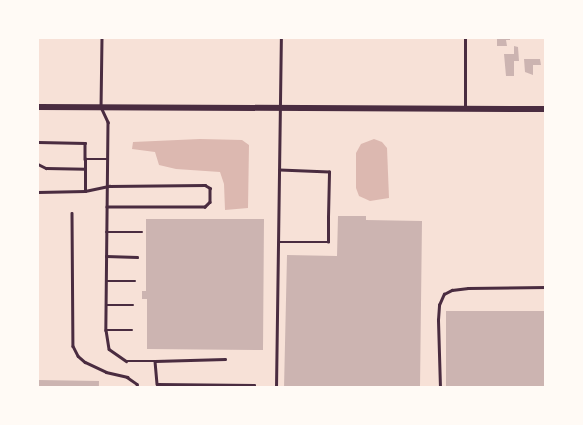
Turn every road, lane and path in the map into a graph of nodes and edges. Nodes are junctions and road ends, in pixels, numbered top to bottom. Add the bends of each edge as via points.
1 (102, 38) edge
2 (280, 38) edge
3 (465, 38) edge
4 (38, 107) edge
5 (101, 107) junction
6 (279, 108) junction
7 (465, 109) junction
8 (546, 109) edge
9 (38, 142) edge
10 (85, 159) junction
11 (108, 159) junction
12 (38, 164) edge
13 (85, 168) junction
14 (280, 170) junction
15 (109, 186) junction
16 (85, 191) junction
17 (38, 192) edge
18 (106, 207) junction
19 (72, 212) dead end
20 (106, 232) junction
21 (142, 232) dead end
22 (279, 242) junction
23 (106, 256) junction
24 (137, 257) dead end
25 (106, 281) junction
26 (135, 281) dead end
27 (546, 287) edge
28 (106, 305) junction
29 (132, 305) dead end
30 (106, 330) junction
31 (132, 330) dead end
32 (225, 359) dead end
33 (156, 361) junction
34 (138, 388) edge
35 (254, 388) edge
36 (276, 388) edge
37 (440, 388) edge

1 - 5 lane
2 - 6 lane
3 - 7 lane
4 - 5 street
5 - 6 street
5 - 11 lane via 108,122
6 - 7 street
6 - 14 lane
7 - 8 street
9 - 10 lane via 85,143
10 - 11 lane
10 - 13 lane
11 - 15 lane
12 - 13 lane via 46,168
13 - 16 lane
14 - 22 lane
14 - 22 lane via 328,172 328,242
15 - 16 lane
15 - 18 lane
15 - 18 lane via 205,185 210,188 210,202 206,207
16 - 17 lane
18 - 20 lane
19 - 34 lane via 73,346 86,362 127,378
20 - 21 lane
20 - 23 lane
22 - 36 lane
23 - 24 lane
23 - 25 lane
25 - 26 lane
25 - 28 lane
27 - 37 lane via 468,288 444,294 438,320
28 - 29 lane
28 - 30 lane
30 - 31 lane
30 - 33 lane via 109,349 116,356 126,361
32 - 33 lane
33 - 35 lane via 157,384 254,385

